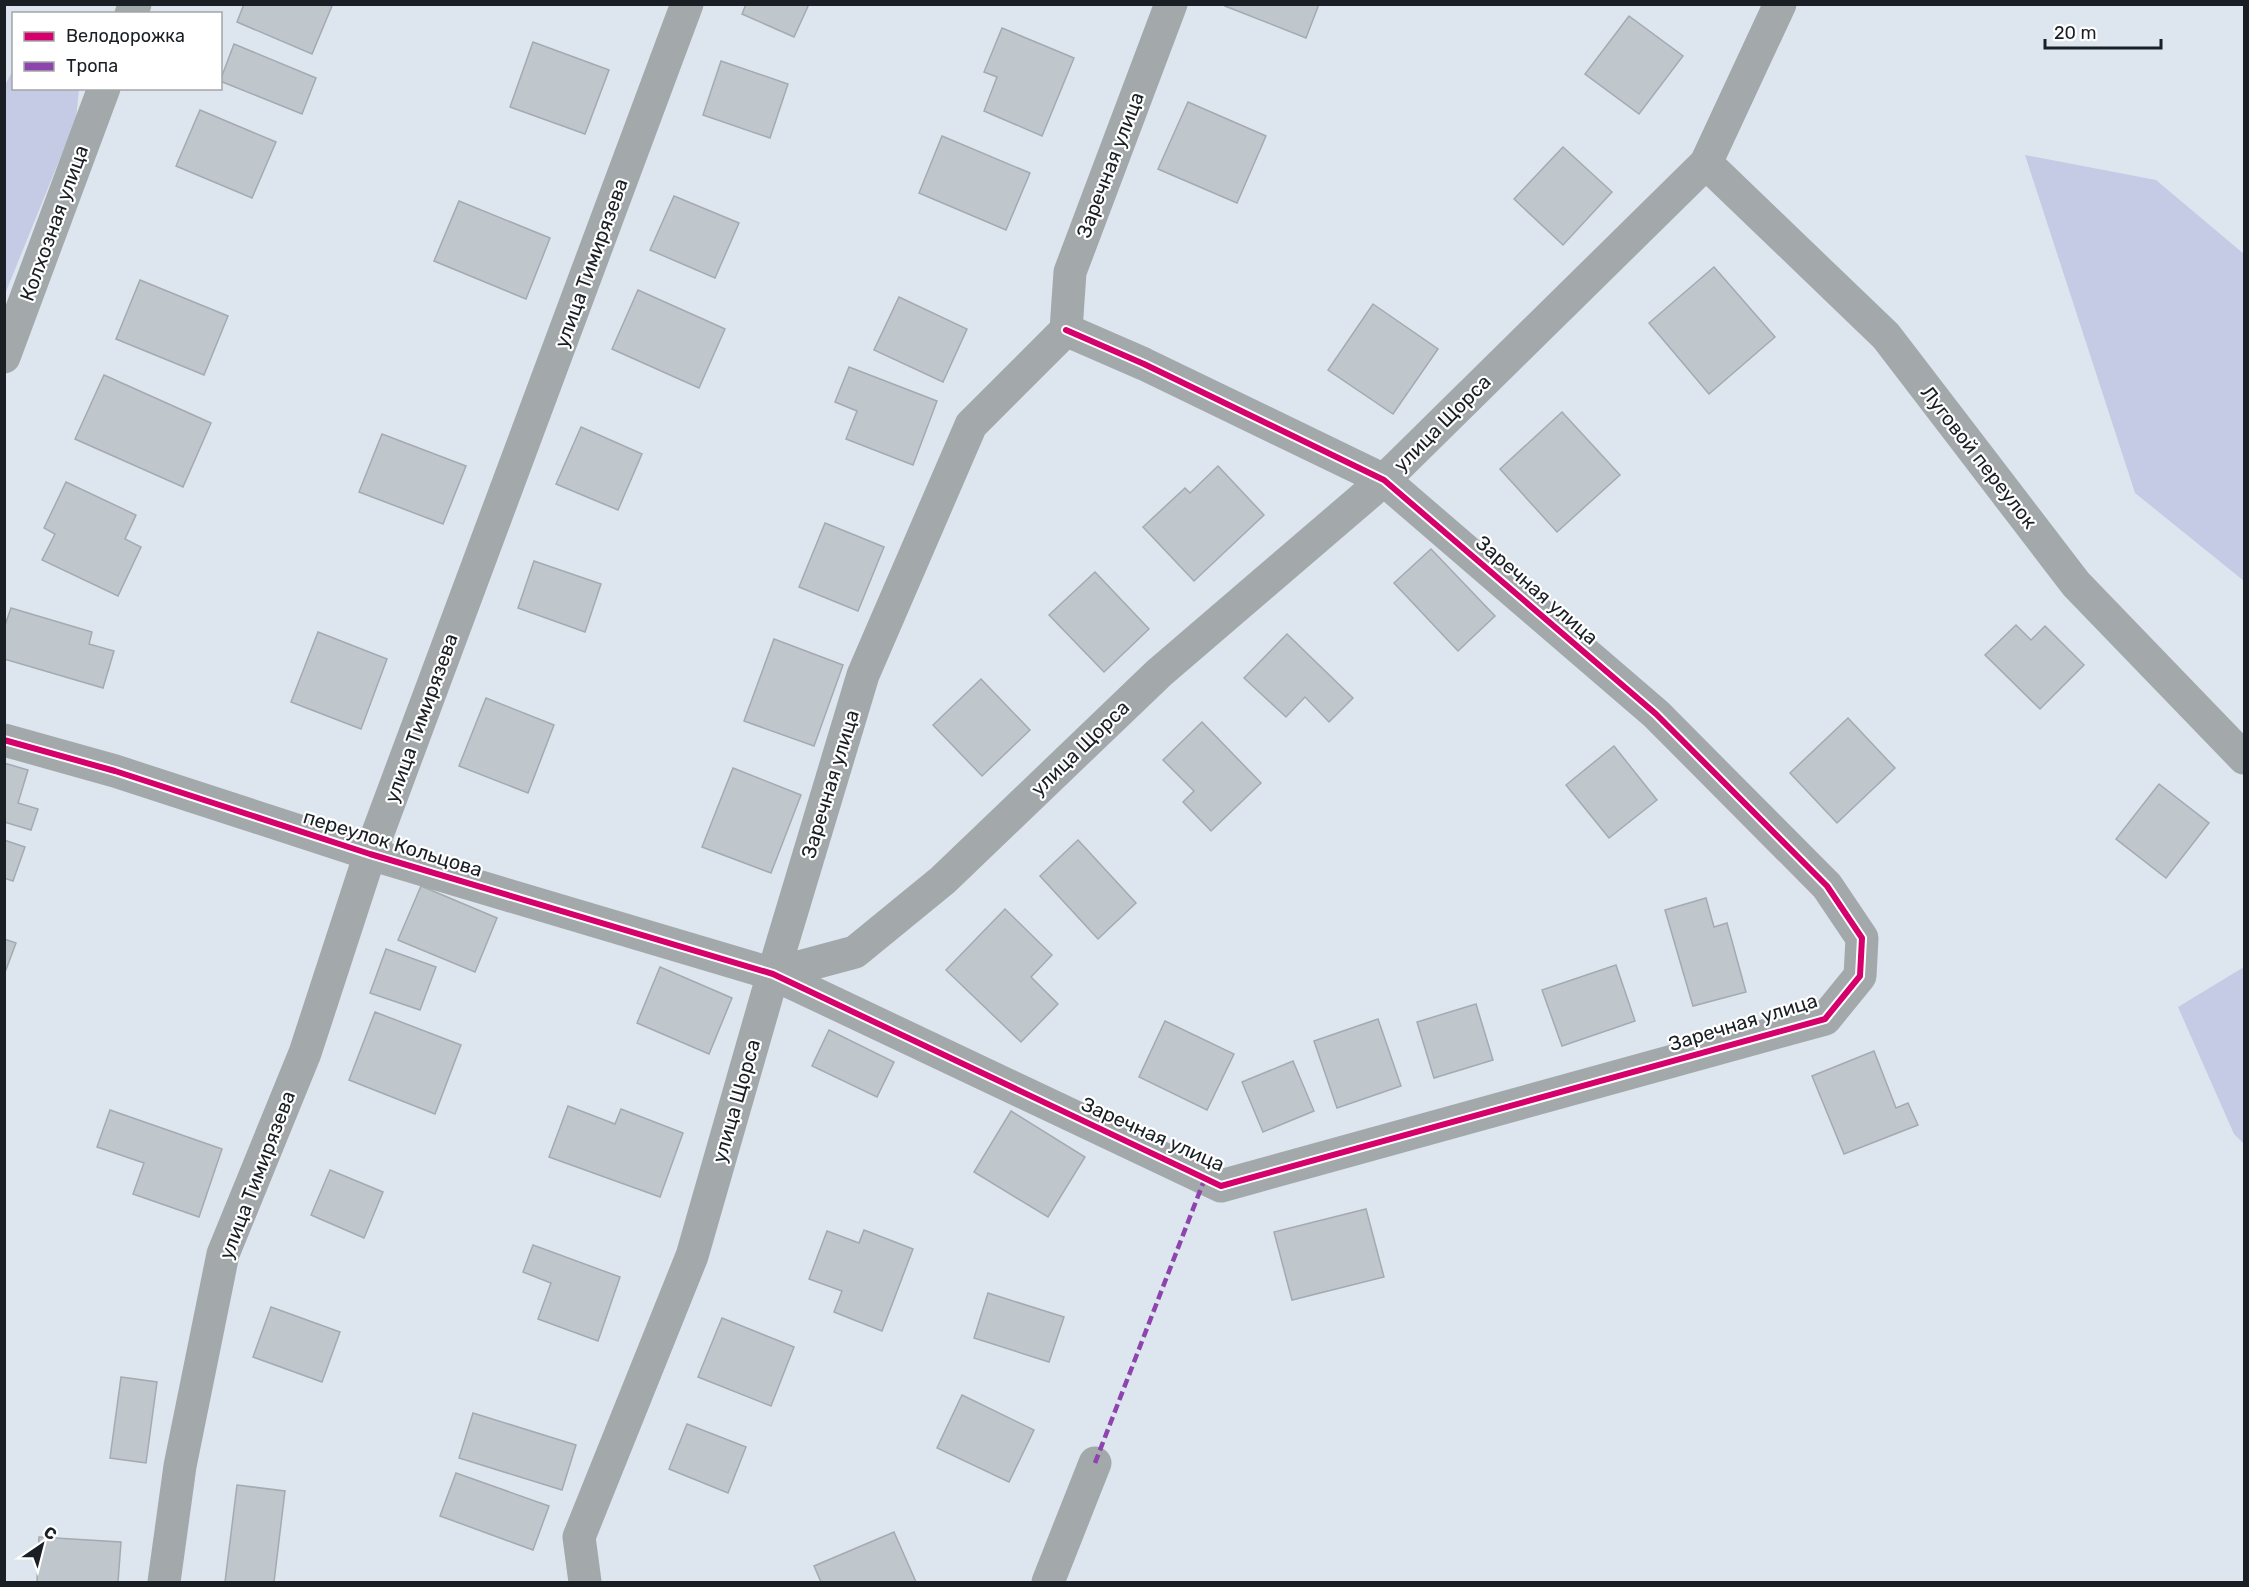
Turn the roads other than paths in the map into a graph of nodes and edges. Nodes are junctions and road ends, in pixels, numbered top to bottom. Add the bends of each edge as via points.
1 (687, 4) edge
2 (1171, 4) edge
3 (1780, 4) edge
4 (103, 90) edge
5 (1706, 164) junction
6 (1066, 330) junction
7 (4, 357) edge
8 (1384, 480) junction
9 (4, 740) edge
10 (2244, 758) edge
11 (370, 855) junction
12 (772, 974) junction
13 (1095, 1463) dead end
14 (164, 1582) edge
15 (585, 1582) edge
16 (1048, 1582) edge

1 - 11 street, улица Тимирязева
2 - 6 street, Заречная улица via 1070,272
3 - 5 street, улица Щорса
4 - 7 street, Колхозная улица
5 - 8 street, улица Щорса
5 - 10 street, Луговой переулок via 1886,336 2076,584
6 - 8 street, Заречная улица
6 - 12 street, Заречная улица via 971,424 863,675
8 - 12 street, улица Щорса via 1159,673 943,880 855,952
8 - 12 street, Заречная улица via 1656,714 1827,886 1862,938 1860,976 1826,1019 1221,1186
9 - 11 street, переулок Кольцова via 115,771
11 - 12 street, переулок Кольцова
11 - 14 street, улица Тимирязева via 305,1053 223,1254 180,1466
12 - 15 street, улица Щорса via 692,1256 579,1537
13 - 16 street

